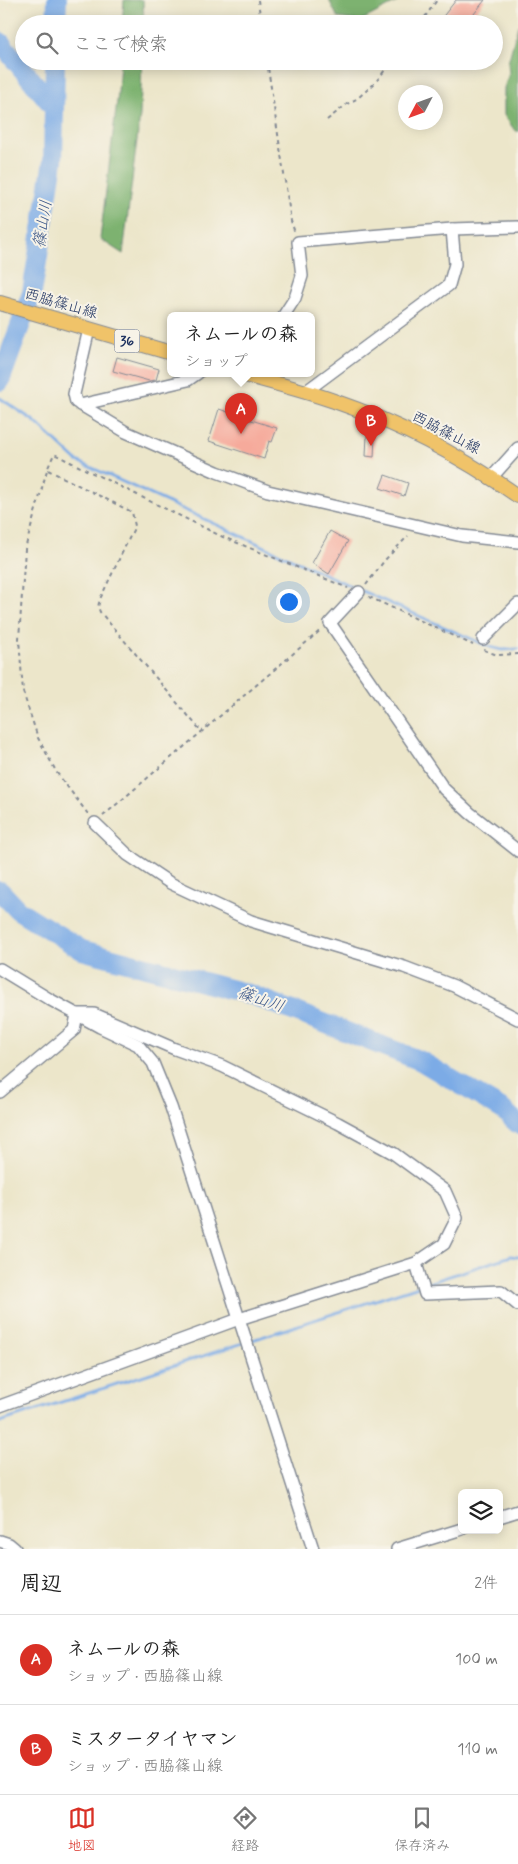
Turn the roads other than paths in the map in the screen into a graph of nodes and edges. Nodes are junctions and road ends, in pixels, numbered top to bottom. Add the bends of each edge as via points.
1 (518, 227) edge
2 (452, 229) junction
3 (0, 302) edge
4 (286, 312) edge
5 (87, 328) junction
6 (167, 352) edge
7 (192, 377) edge
8 (252, 377) edge
9 (305, 392) junction
10 (80, 405) junction
11 (518, 448) edge
12 (492, 478) junction
13 (518, 496) edge
14 (518, 542) edge
15 (359, 592) road end
16 (518, 604) edge
17 (480, 644) road end
18 (95, 823) road end
19 (518, 852) edge
20 (0, 969) edge
21 (77, 1014) junction
22 (518, 1019) edge
23 (0, 1092) edge
24 (416, 1263) junction
25 (518, 1305) edge
26 (239, 1318) junction
27 (0, 1406) edge
28 (518, 1511) edge
29 (503, 1516) edge
30 (458, 1530) edge
31 (0, 1541) edge
32 (15, 1549) edge
33 (313, 1549) edge
34 (397, 1549) edge

1 - 2 street
2 - 4 street via 298,242 302,276 295,298
2 - 9 street via 455,264 449,285
3 - 5 main road, 西脇篠山線 / 36
5 - 6 main road, 西脇篠山線 / 36
5 - 10 street via 74,394
7 - 10 street
8 - 9 main road, 西脇篠山線
9 - 12 main road, 西脇篠山線 via 387,421 430,441
10 - 14 street via 126,432 268,491 417,527
11 - 12 street
12 - 13 main road, 西脇篠山線
15 - 19 street via 330,623 444,789
16 - 17 street
18 - 22 street via 128,855 170,883 251,921 404,967 454,986
20 - 21 street
21 - 23 street via 74,1030
21 - 24 street via 94,1014 222,1066 393,1153 445,1191 457,1218 444,1244
21 - 26 street via 138,1045 153,1063 171,1107
24 - 25 street via 425,1294 501,1292
24 - 26 street
26 - 27 street
26 - 33 street
28 - 29 street
30 - 34 street
31 - 32 street

